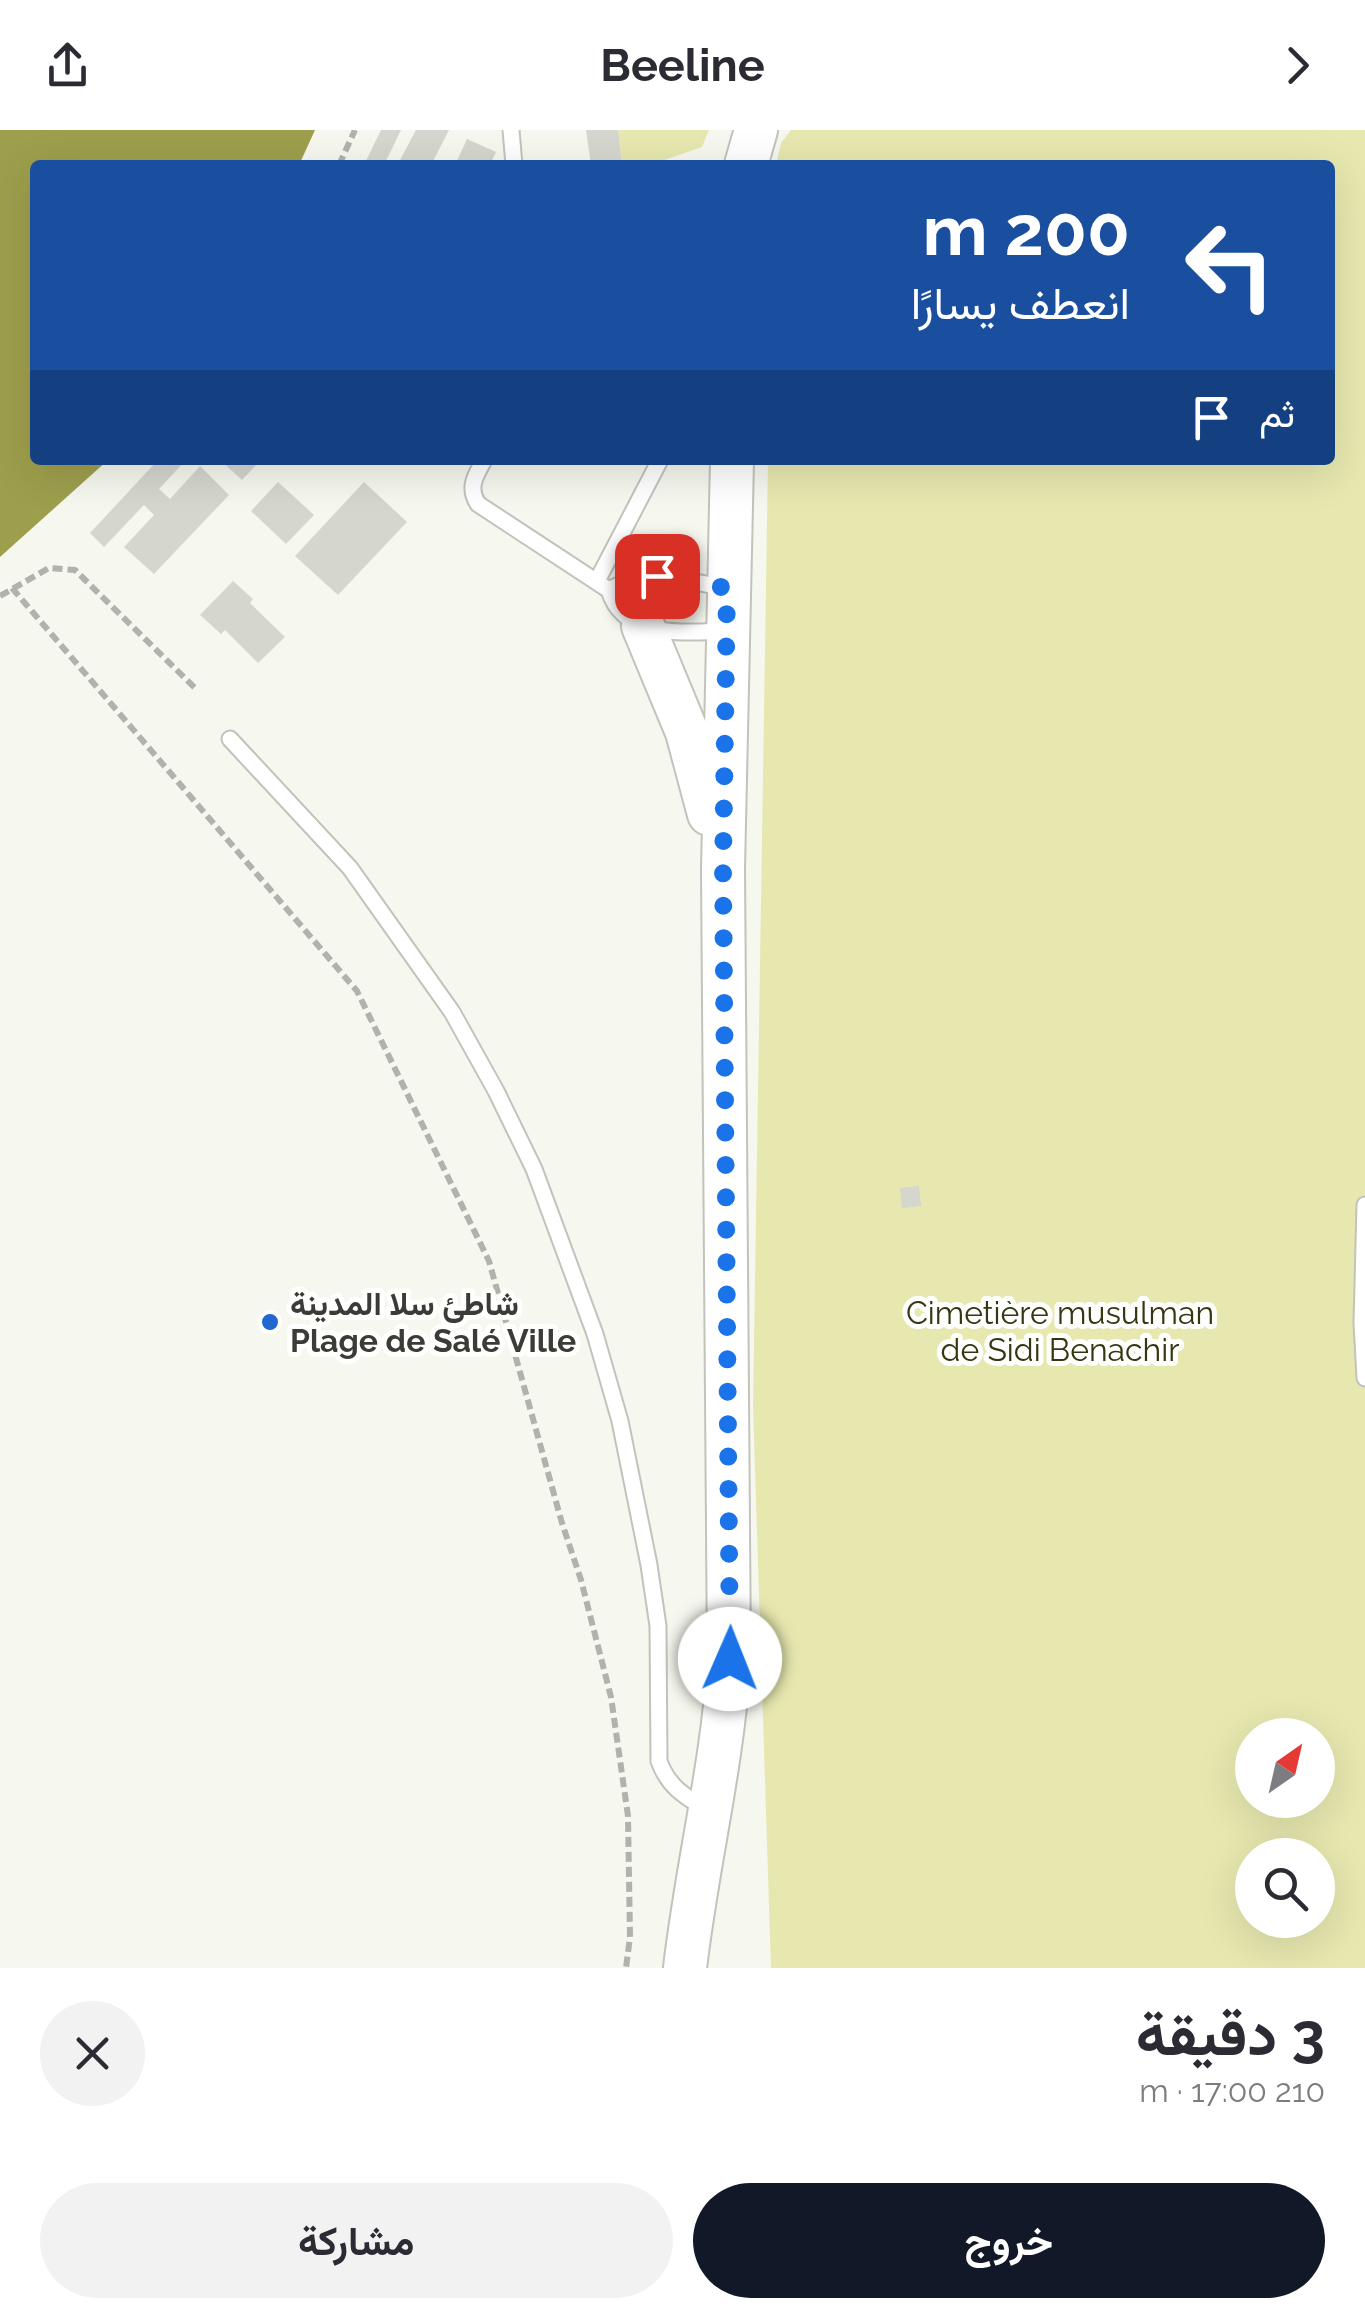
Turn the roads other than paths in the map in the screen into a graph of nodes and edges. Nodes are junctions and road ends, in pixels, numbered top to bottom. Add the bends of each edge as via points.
1 (511, 130) edge
2 (756, 130) edge
3 (514, 160) edge
4 (747, 160) edge
5 (482, 465) edge
6 (658, 465) edge
7 (732, 465) edge
8 (603, 586) junction
9 (727, 588) junction
10 (643, 626) junction
11 (726, 631) junction
12 (230, 738) dead end
13 (723, 869) junction
14 (1365, 1205) edge
15 (1365, 1378) edge
16 (711, 1812) junction
17 (685, 1968) edge

1 - 3 lane
2 - 4 street
5 - 8 lane via 473,482 478,504
6 - 8 lane
7 - 9 street
8 - 9 lane via 657,576
8 - 10 lane via 621,613
9 - 11 street
10 - 11 lane
10 - 13 street via 687,732
11 - 13 street
12 - 16 lane via 362,884 452,1012 534,1168 620,1420 658,1626 659,1761 678,1792
13 - 16 street via 730,1643
14 - 15 lane
16 - 17 street

